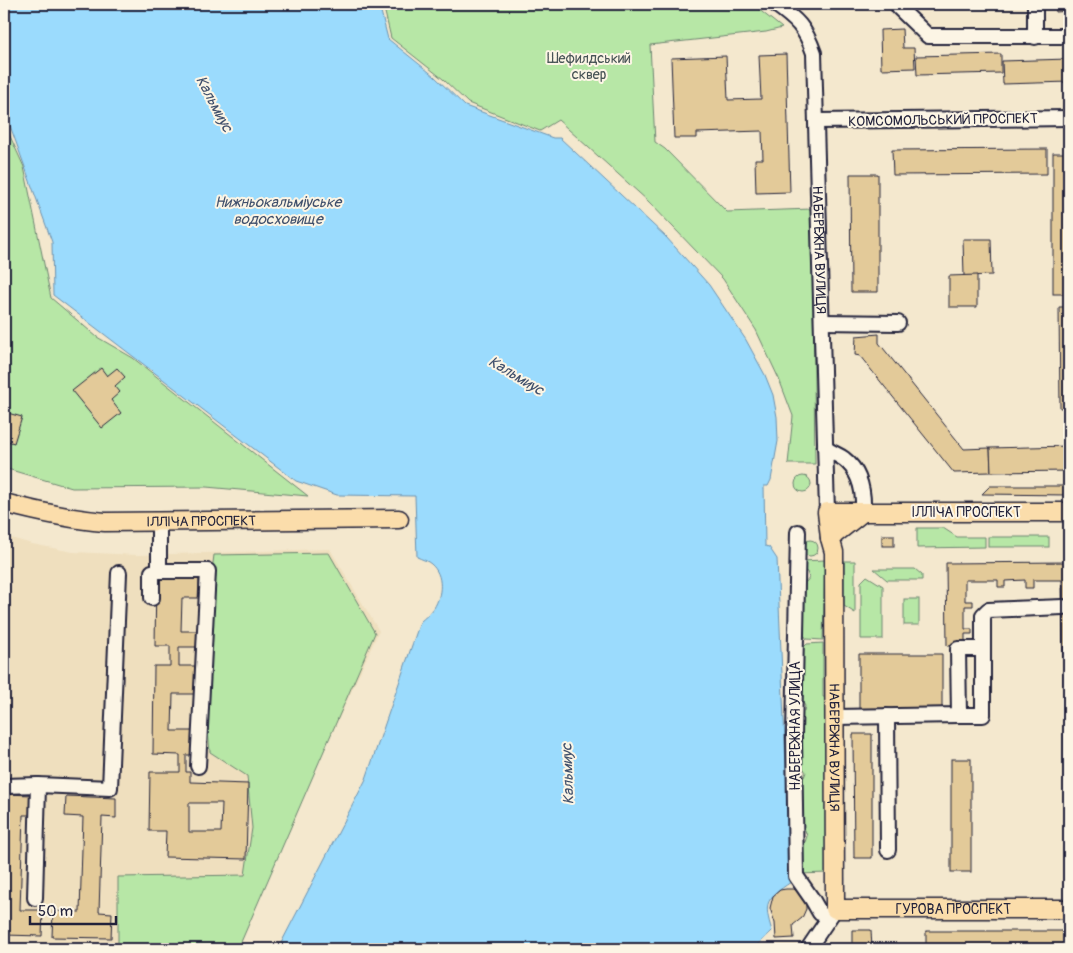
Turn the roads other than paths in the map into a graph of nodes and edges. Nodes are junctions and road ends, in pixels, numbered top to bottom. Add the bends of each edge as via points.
1 (775, 4) edge
2 (1035, 4) edge
3 (899, 8) dead end
4 (1069, 36) edge
5 (1035, 37) junction
6 (1069, 118) edge
7 (817, 121) junction
8 (822, 322) junction
9 (898, 323) dead end
10 (825, 446) junction
11 (4, 503) edge
12 (826, 512) junction
13 (863, 512) junction
14 (1069, 512) edge
15 (399, 519) dead end
16 (159, 521) junction
17 (798, 532) dead end
18 (830, 538) junction
19 (159, 572) junction
20 (119, 573) dead end
21 (152, 598) dead end
22 (1063, 607) dead end
23 (983, 649) junction
24 (959, 715) junction
25 (887, 716) junction
26 (835, 717) junction
27 (198, 766) dead end
28 (38, 785) junction
29 (4, 786) edge
30 (888, 850) dead end
31 (35, 898) dead end
32 (1069, 909) edge
33 (828, 911) junction
34 (808, 949) edge

1 - 7 street, НАБЕРЕЖНА ВУЛИЦЯ via 795,19 808,35 814,53
2 - 5 street
3 - 5 street via 928,36
4 - 5 street
6 - 7 street, КОМСОМОЛЬСЬКИЙ ПРОСПЕКТ
7 - 8 street, НАБЕРЕЖНА ВУЛИЦЯ
8 - 9 street
8 - 10 street, НАБЕРЕЖНА ВУЛИЦЯ
10 - 12 street, НАБЕРЕЖНА ВУЛИЦЯ
10 - 13 street via 854,468 864,493
11 - 16 main road, ІЛЛІЧА ПРОСПЕКТ via 71,519
12 - 13 main road, ІЛЛІЧА ПРОСПЕКТ
12 - 18 main road
13 - 14 main road, ІЛЛІЧА ПРОСПЕКТ
13 - 18 main road
15 - 16 main road, ІЛЛІЧА ПРОСПЕКТ
16 - 19 street
17 - 33 street, НАБЕРЕЖНАЯ УЛИЦА via 794,736 796,876 812,898
18 - 26 main road, НАБЕРЕЖНА ВУЛИЦЯ via 834,552
19 - 21 street via 152,572
19 - 27 street via 208,571
20 - 28 street via 110,788
22 - 23 street via 988,610 983,615
23 - 24 street via 958,649
23 - 24 street via 984,715
24 - 25 street
25 - 26 street
25 - 30 street
26 - 33 main road, НАБЕРЕЖНА ВУЛИЦЯ
28 - 29 street
28 - 31 street
32 - 33 main road, ГУРОВА ПРОСПЕКТ
33 - 34 street

